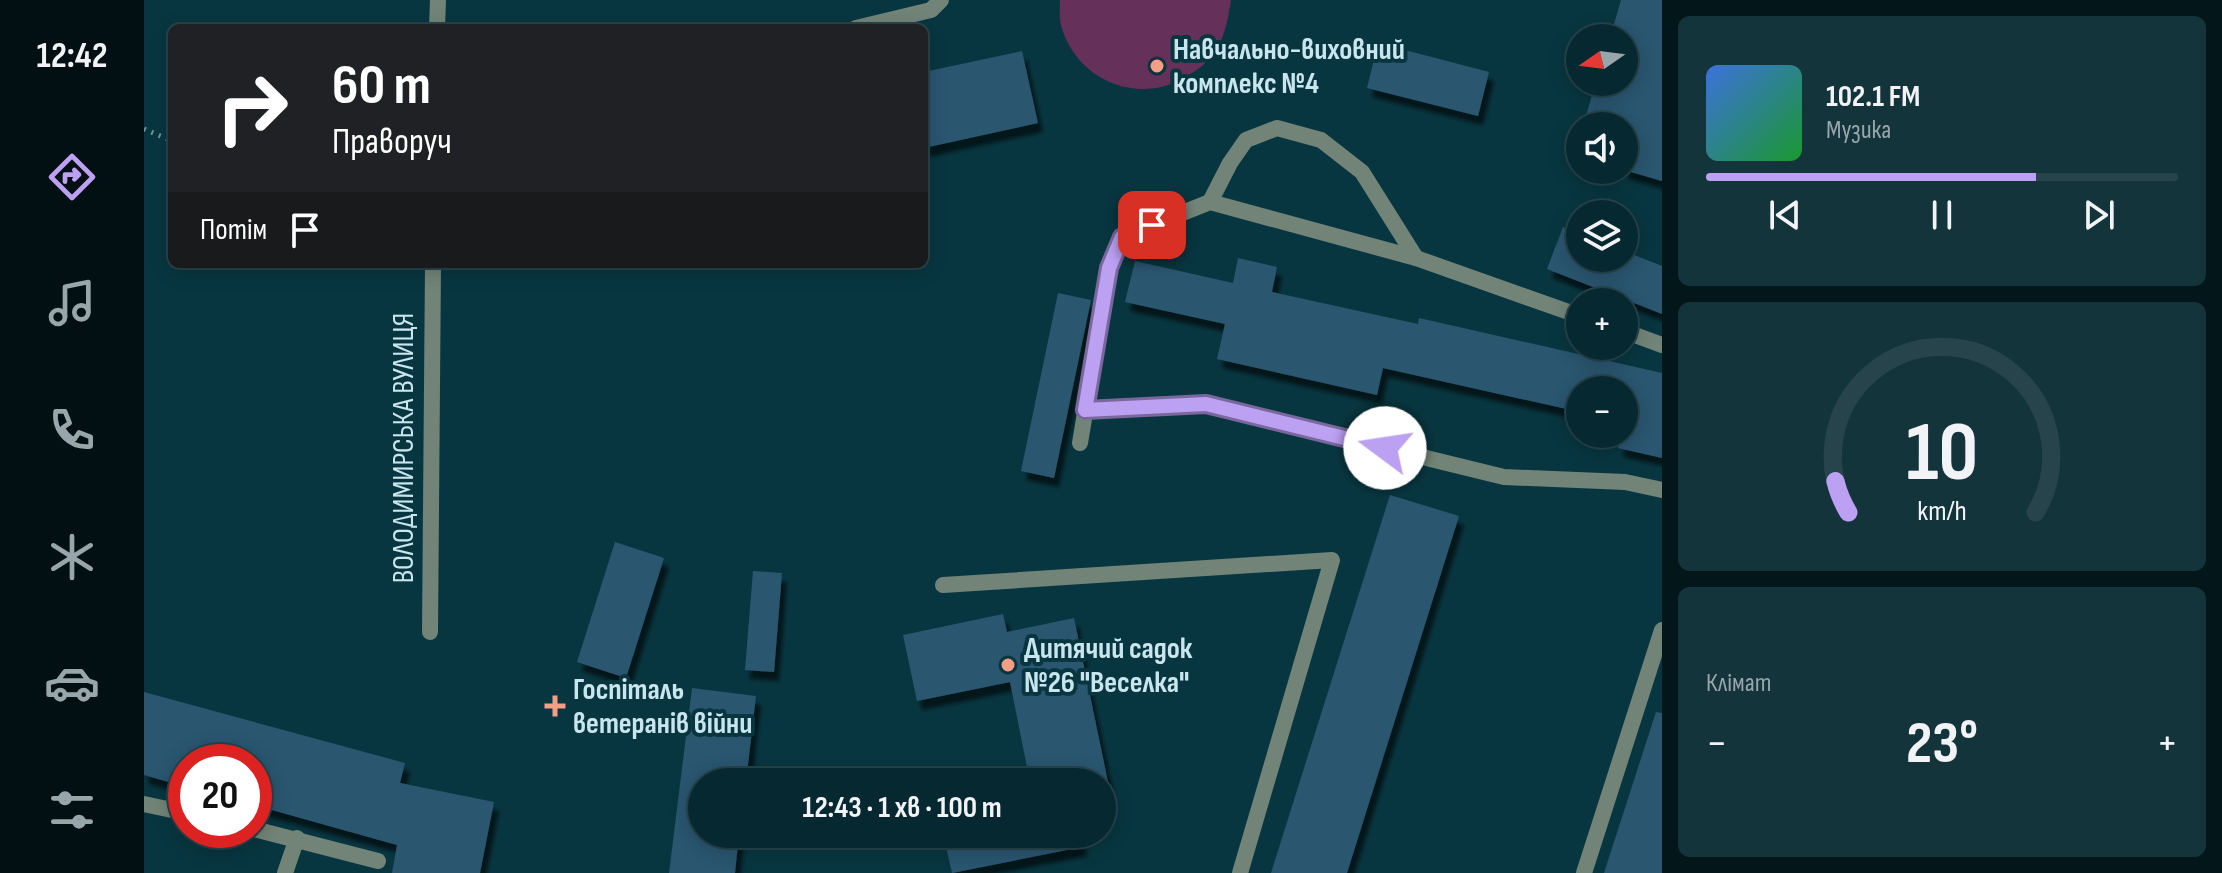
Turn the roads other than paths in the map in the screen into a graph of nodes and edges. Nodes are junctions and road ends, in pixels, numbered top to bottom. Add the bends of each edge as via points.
1 (438, 0) edge
2 (941, 0) edge
3 (437, 24) edge
4 (873, 24) edge
5 (1210, 202) junction
6 (1416, 258) junction
7 (433, 268) edge
8 (1566, 311) edge
9 (1638, 336) edge
10 (1662, 345) edge
11 (1085, 410) junction
12 (1080, 443) dead end
13 (1662, 490) edge
14 (943, 585) dead end
15 (1662, 630) edge
16 (430, 632) dead end
17 (144, 804) edge
18 (168, 809) edge
19 (272, 833) edge
20 (297, 838) junction
21 (378, 861) dead end
22 (285, 873) edge
23 (1240, 873) edge
24 (1584, 873) edge

1 - 3 street
2 - 4 street via 931,10
5 - 6 street
5 - 6 street via 1246,140 1277,128 1321,140 1362,172
5 - 11 street via 1122,237 1109,268
6 - 8 street
7 - 16 street, ВОЛОДИМИРСЬКА ВУЛИЦЯ
9 - 10 street
11 - 12 street
11 - 13 street via 1206,404 1504,477 1625,482
14 - 23 street via 1332,560
15 - 24 street
17 - 18 street
19 - 20 street
20 - 21 street
20 - 22 street

